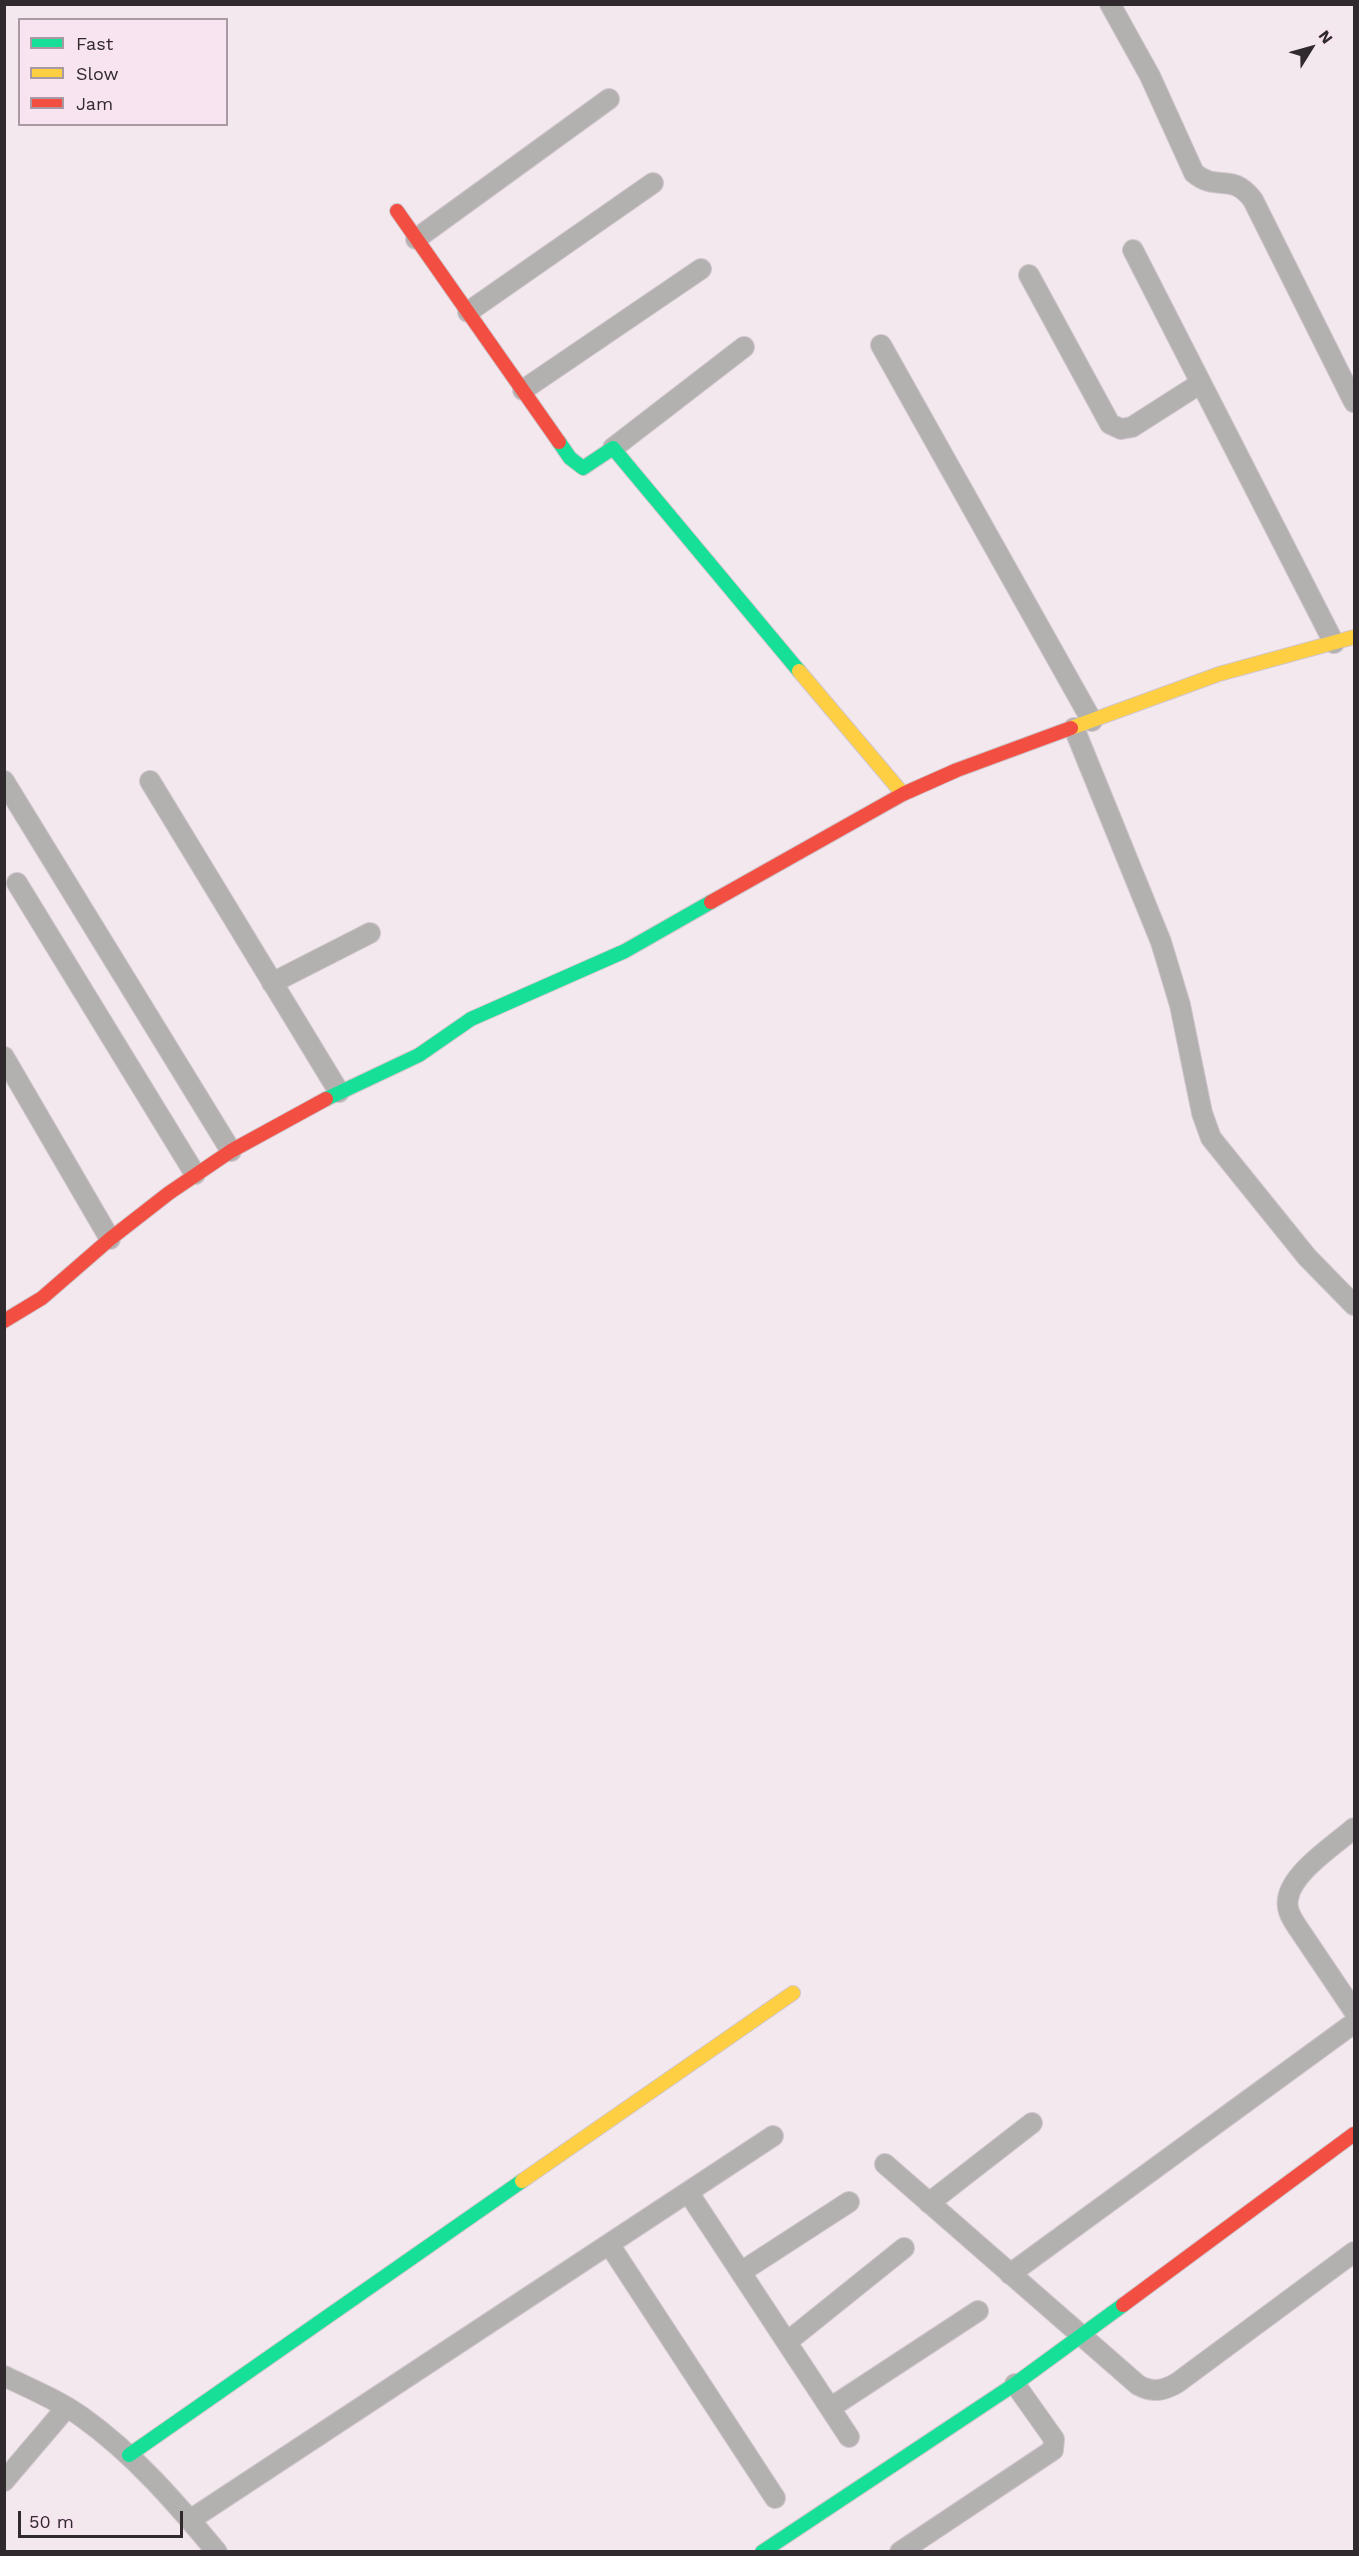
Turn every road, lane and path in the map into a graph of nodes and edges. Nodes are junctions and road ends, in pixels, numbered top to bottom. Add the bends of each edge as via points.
1 (1110, 4) edge
2 (609, 99) dead end
3 (653, 183) dead end
4 (397, 211) dead end
5 (416, 239) junction
6 (1133, 250) dead end
7 (701, 269) dead end
8 (1029, 275) dead end
9 (468, 312) junction
10 (881, 345) dead end
11 (744, 347) dead end
12 (1202, 383) junction
13 (523, 390) junction
14 (1354, 402) edge
15 (613, 448) junction
16 (1348, 642) edge
17 (1083, 724) junction
18 (4, 781) edge
19 (150, 781) dead end
20 (903, 794) junction
21 (16, 883) dead end
22 (370, 933) dead end
23 (272, 983) junction
24 (4, 1057) edge
25 (339, 1092) junction
26 (231, 1151) junction
27 (195, 1174) junction
28 (110, 1239) junction
29 (1354, 1305) edge
30 (4, 1321) edge
31 (1354, 1828) edge
32 (793, 1993) dead end
33 (1354, 2011) edge
34 (1354, 2023) edge
35 (1032, 2123) dead end
36 (1354, 2134) edge
37 (773, 2136) dead end
38 (885, 2164) dead end
39 (688, 2192) junction
40 (849, 2202) dead end
41 (929, 2203) junction
42 (609, 2244) junction
43 (904, 2248) dead end
44 (1354, 2252) edge
45 (741, 2272) junction
46 (1010, 2274) junction
47 (978, 2311) dead end
48 (1079, 2335) junction
49 (787, 2342) junction
50 (4, 2376) edge
51 (1015, 2384) junction
52 (67, 2407) junction
53 (830, 2408) junction
54 (849, 2437) dead end
55 (129, 2455) junction
56 (4, 2481) edge
57 (775, 2498) dead end
58 (190, 2520) junction
59 (217, 2552) edge
60 (762, 2552) edge
61 (900, 2552) edge

1 - 14 street via 1150,76 1194,173 1204,182 1235,184 1253,200
2 - 5 street
3 - 9 street
4 - 5 street
5 - 9 street
6 - 12 street
7 - 13 street
8 - 12 street via 1110,424 1121,429 1132,427
9 - 13 street
10 - 17 street
11 - 15 street
12 - 16 street
13 - 15 street via 577,465 589,466
15 - 20 street
16 - 17 street via 1219,674
17 - 20 street
17 - 29 street via 1161,942 1211,1138 1307,1257
18 - 26 street
19 - 23 street
20 - 25 street via 625,951 471,1019 419,1055
21 - 27 street
22 - 23 street
23 - 25 street
24 - 28 street
25 - 26 street
26 - 27 street
27 - 28 street
28 - 30 street via 42,1298
31 - 33 street via 1298,1876 1287,1900 1296,1926
32 - 55 street
34 - 46 street
35 - 41 street
36 - 48 street
37 - 39 street
38 - 41 street
39 - 42 street
39 - 45 street
40 - 45 street
41 - 46 street
42 - 57 street
42 - 58 street
43 - 49 street
44 - 48 street via 1165,2390 1147,2390 1138,2385
45 - 49 street
46 - 48 street
47 - 53 street
48 - 51 street
49 - 53 street
50 - 52 street
51 - 60 street
51 - 61 street via 1054,2439 1053,2451
52 - 55 street
52 - 56 street
53 - 54 street
55 - 58 street
58 - 59 street

